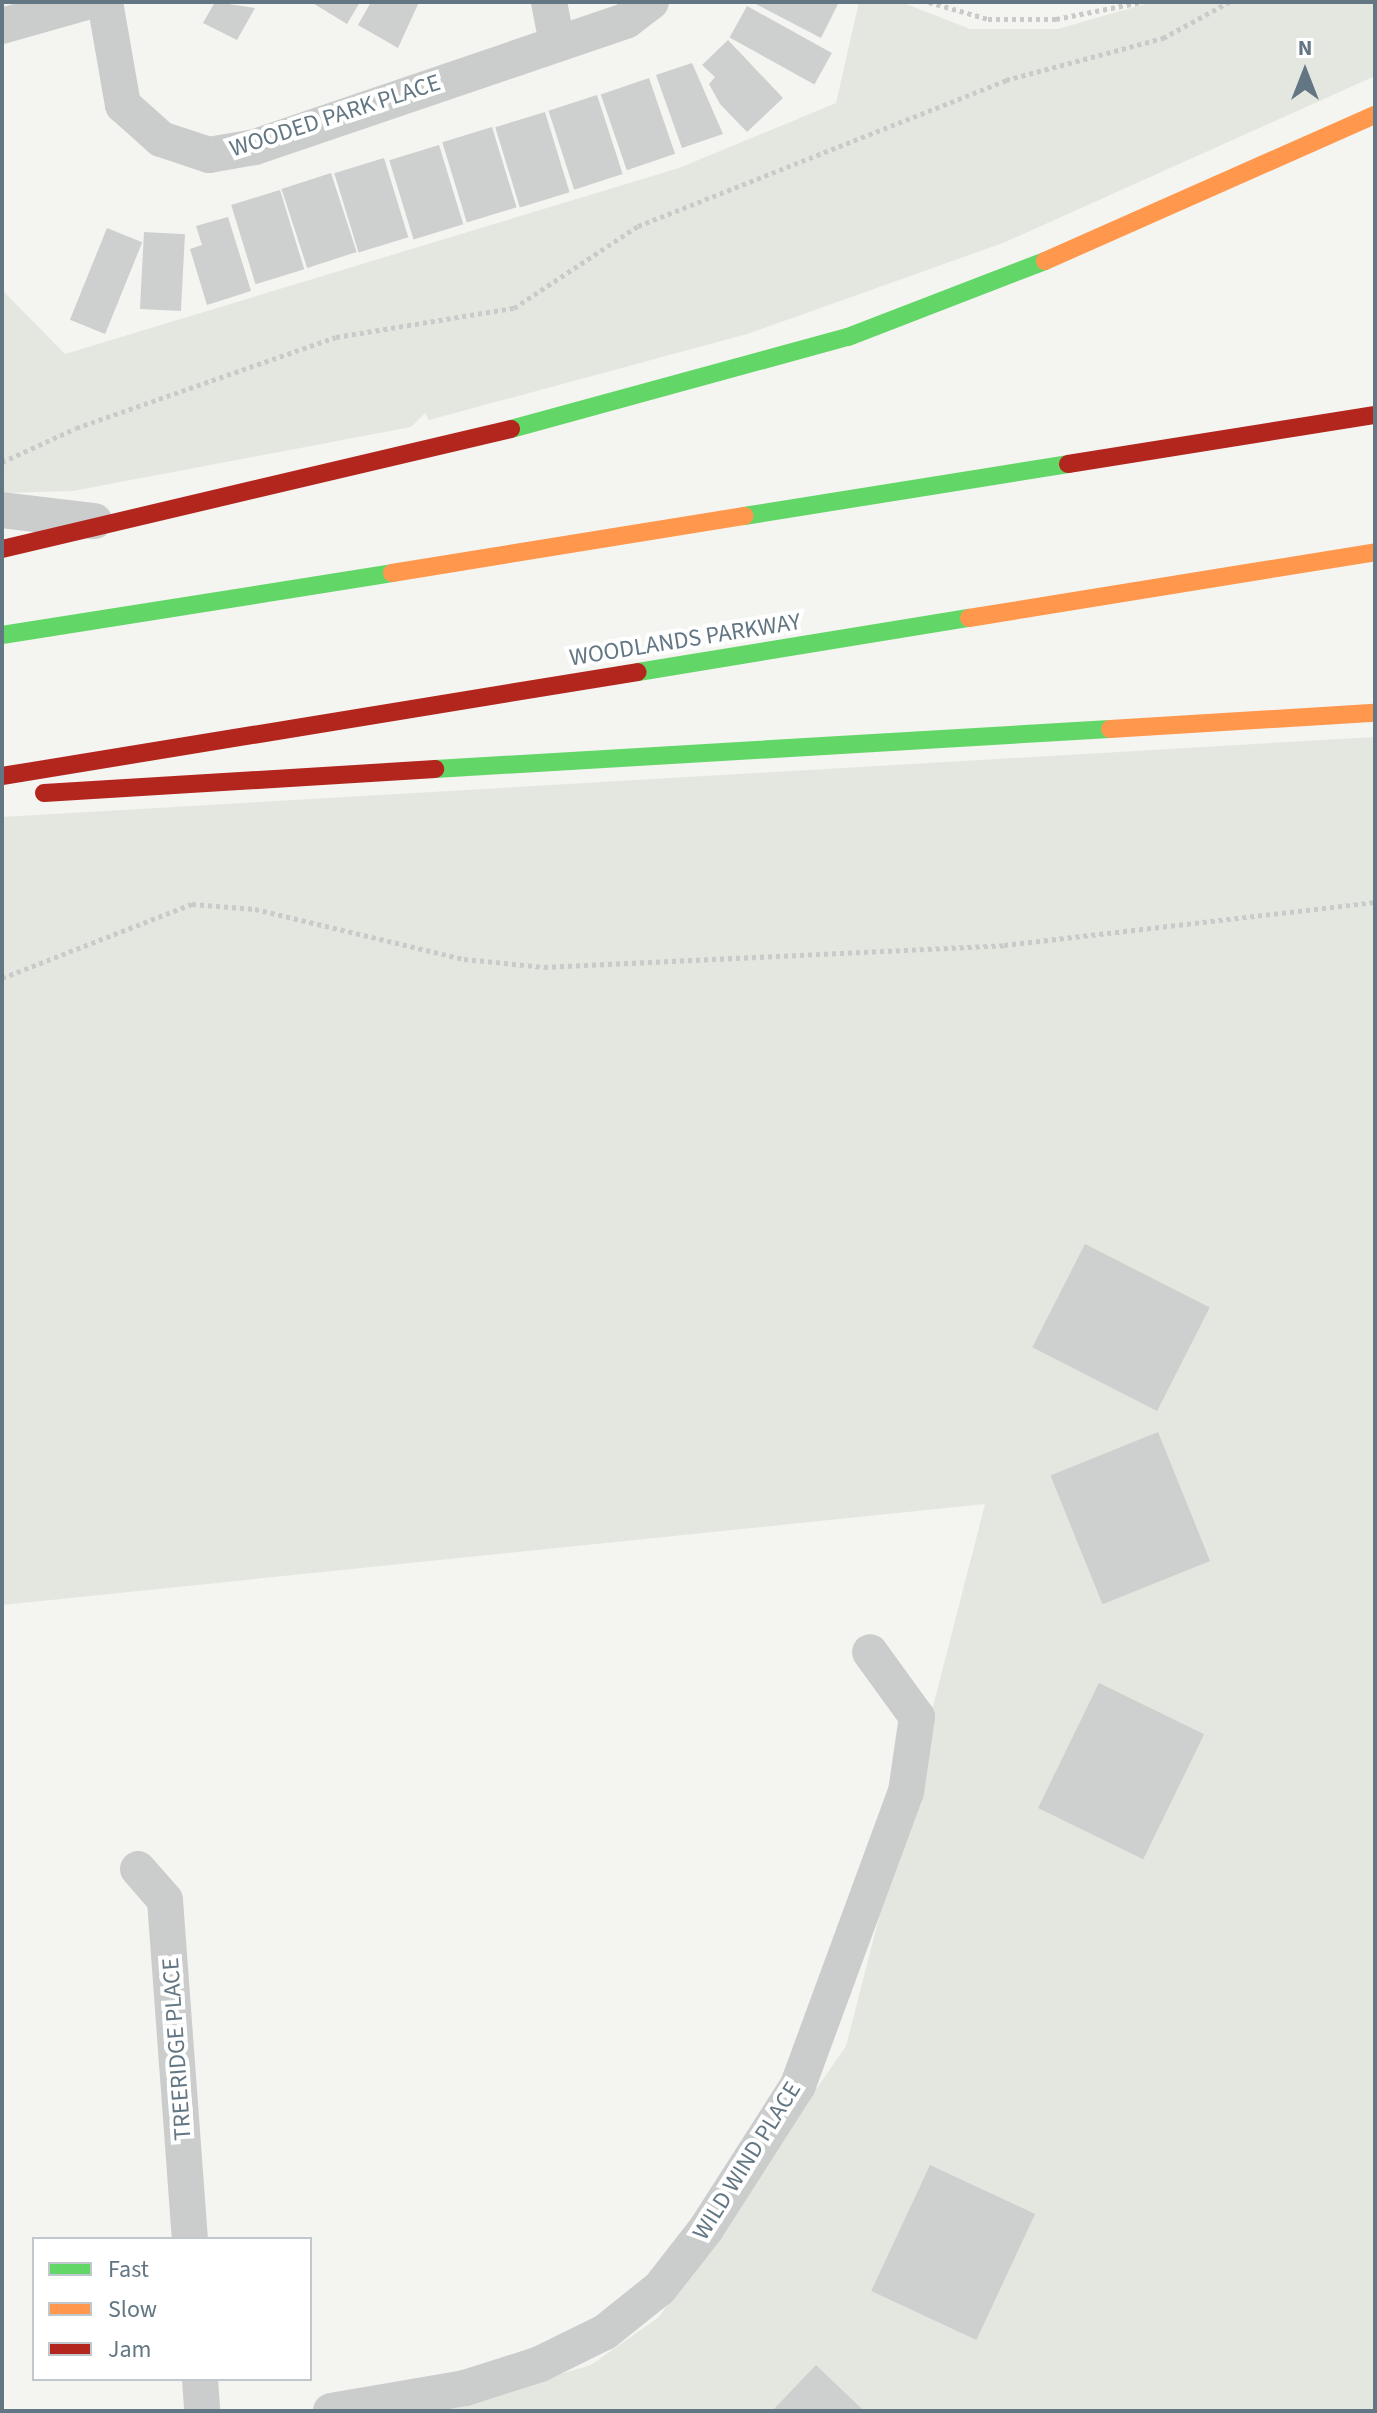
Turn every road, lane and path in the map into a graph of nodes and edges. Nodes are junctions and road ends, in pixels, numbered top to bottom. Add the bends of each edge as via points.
1 (87, 2) edge
2 (105, 2) edge
3 (549, 2) edge
4 (651, 2) edge
5 (929, 2) edge
6 (1141, 2) edge
7 (1229, 2) edge
8 (2, 26) edge
9 (557, 43) junction
10 (1375, 115) edge
11 (1375, 415) edge
12 (2, 462) edge
13 (2, 510) edge
14 (107, 522) junction
15 (2, 549) edge
16 (1375, 552) edge
17 (2, 635) edge
18 (1375, 713) edge
19 (2, 776) edge
20 (2, 795) edge
21 (1375, 902) edge
22 (2, 978) edge
23 (870, 1652) dead end
24 (138, 1869) dead end
25 (190, 2237) edge
26 (200, 2381) edge
27 (202, 2411) edge
28 (331, 2411) edge

1 - 8 street
2 - 9 street, WOODED PARK PLACE via 123,105 161,139 209,155 255,147
3 - 9 street
4 - 9 street, WOODED PARK PLACE via 627,20
5 - 6 path via 988,19 1056,19
7 - 12 path via 1163,38 1006,80 638,226 514,308 336,337 76,428
10 - 14 main road via 1006,278 848,337 662,393
11 - 17 main road
13 - 14 street
14 - 15 main road
16 - 19 main road, WOODLANDS PARKWAY
18 - 20 main road
21 - 22 path via 1004,945 544,967 464,959 255,909 192,904
23 - 28 street, WILD WIND PLACE via 917,1717 906,1792 798,2085 706,2229 660,2288 605,2332 540,2364 465,2388
24 - 25 street, TREERIDGE PLACE via 165,1900
26 - 27 street

